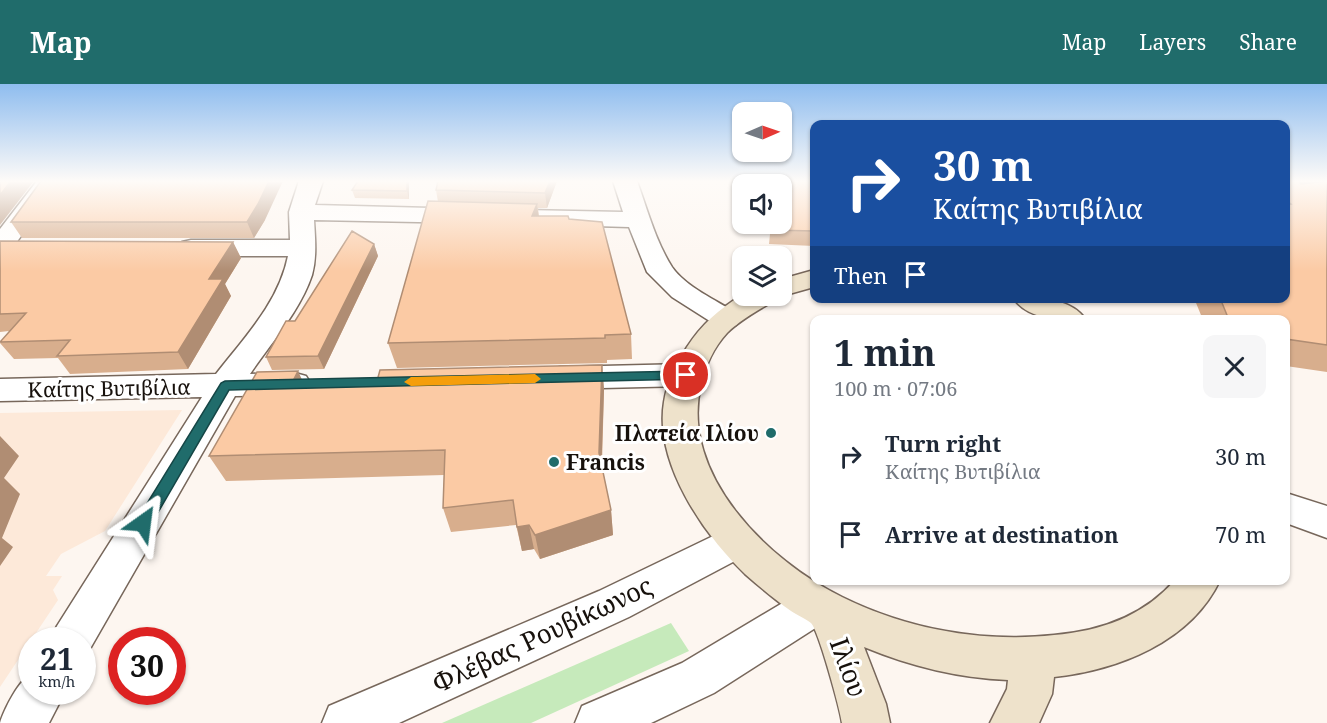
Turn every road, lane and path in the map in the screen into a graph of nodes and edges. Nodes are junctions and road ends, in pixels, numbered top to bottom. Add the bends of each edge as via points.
1 (27, 211) edge
2 (635, 211) edge
3 (301, 212) joint
4 (638, 220) junction
5 (0, 247) edge
6 (35, 248) edge
7 (163, 248) edge
8 (303, 248) junction
9 (810, 279) edge
10 (792, 285) edge
11 (1037, 303) edge
12 (746, 306) edge
13 (1062, 315) edge
14 (726, 319) junction
15 (686, 375) junction
16 (532, 379) edge
17 (320, 384) edge
18 (225, 386) junction
19 (0, 390) edge
20 (1290, 509) edge
21 (1327, 522) edge
22 (736, 541) junction
23 (1197, 585) edge
24 (822, 609) junction
25 (80, 627) edge
26 (1034, 660) junction
27 (34, 705) edge
28 (23, 723) edge
29 (346, 723) edge
30 (599, 723) edge
31 (866, 723) edge
32 (1014, 723) edge

1 - 5 street
2 - 4 street
3 - 4 street
3 - 8 street
4 - 14 street via 661,272 682,291
5 - 6 street
7 - 8 street
8 - 18 street via 298,275 282,307
9 - 10 main road
11 - 13 main road
12 - 14 main road
14 - 15 main road via 697,352
15 - 16 street
15 - 22 main road via 680,399 685,453 713,512
17 - 18 street, Καίτης Βυτιβίλια
18 - 19 street, Καίτης Βυτιβίλια
18 - 25 street
20 - 21 street
22 - 24 main road via 761,565
22 - 29 street, Φλέβας Ρουβίκωνος via 614,604
23 - 26 main road via 1186,601 1148,631 1096,651
24 - 26 main road via 922,648 979,658
24 - 30 street via 698,678
24 - 31 main road, Ιλίου via 863,704
26 - 32 main road via 1029,694
27 - 28 street

